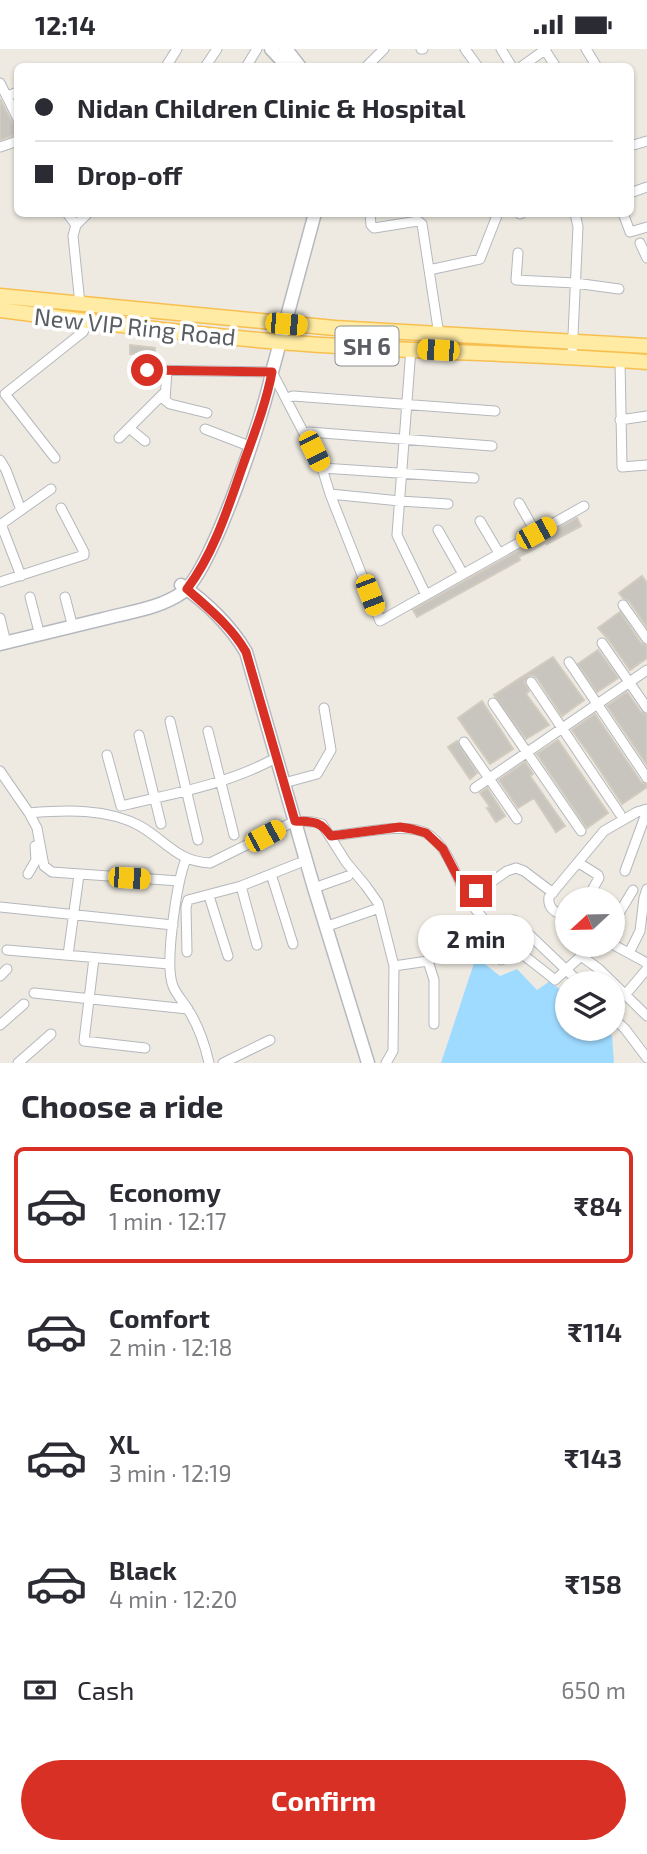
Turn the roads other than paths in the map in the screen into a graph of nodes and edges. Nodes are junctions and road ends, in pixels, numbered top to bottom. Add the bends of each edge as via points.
1 (271, 49) edge
2 (286, 49) edge
3 (384, 49) edge
4 (545, 49) edge
5 (284, 63) edge
6 (297, 63) edge
7 (370, 63) edge
8 (526, 63) edge
9 (0, 83) edge
10 (14, 93) edge
11 (7, 96) junction
12 (14, 111) edge
13 (70, 217) edge
14 (84, 217) edge
15 (314, 217) edge
16 (370, 217) edge
17 (496, 217) edge
18 (576, 217) edge
19 (624, 217) edge
20 (76, 225) junction
21 (647, 227) edge
22 (640, 243) dead end
23 (518, 253) dead end
24 (647, 258) edge
25 (429, 269) junction
26 (575, 283) junction
27 (619, 289) dead end
28 (0, 296) edge
29 (80, 304) junction
30 (0, 310) edge
31 (88, 322) junction
32 (286, 324) junction
33 (439, 335) junction
34 (281, 342) junction
35 (647, 346) edge
36 (411, 348) junction
37 (572, 349) junction
38 (620, 360) junction
39 (647, 362) edge
40 (147, 370) dead end
41 (167, 371) junction
42 (272, 372) junction
43 (165, 392) junction
44 (287, 398) junction
45 (407, 406) junction
46 (495, 411) dead end
47 (207, 413) dead end
48 (647, 416) edge
49 (620, 419) junction
50 (129, 428) junction
51 (205, 429) dead end
52 (306, 434) junction
53 (119, 438) dead end
54 (404, 438) junction
55 (145, 441) dead end
56 (244, 444) junction
57 (492, 446) dead end
58 (55, 458) dead end
59 (0, 460) edge
60 (647, 465) edge
61 (322, 468) junction
62 (402, 474) junction
63 (474, 478) dead end
64 (51, 489) dead end
65 (330, 494) junction
66 (400, 501) junction
67 (519, 503) dead end
68 (448, 504) dead end
69 (584, 506) dead end
70 (61, 508) dead end
71 (21, 510) junction
72 (480, 521) dead end
73 (1, 524) edge
74 (438, 530) dead end
75 (536, 533) junction
76 (499, 553) junction
77 (463, 574) junction
78 (21, 576) junction
79 (0, 582) edge
80 (181, 589) junction
81 (426, 595) junction
82 (30, 597) dead end
83 (65, 597) dead end
84 (624, 605) dead end
85 (0, 618) edge
86 (71, 620) junction
87 (38, 628) junction
88 (647, 639) edge
89 (3, 640) edge
90 (601, 643) dead end
91 (569, 662) dead end
92 (647, 670) edge
93 (531, 682) dead end
94 (629, 683) junction
95 (493, 703) dead end
96 (597, 705) junction
97 (324, 708) dead end
98 (647, 708) edge
99 (170, 721) dead end
100 (562, 729) junction
101 (208, 731) dead end
102 (139, 736) dead end
103 (464, 742) dead end
104 (526, 752) junction
105 (107, 755) dead end
106 (270, 761) junction
107 (0, 771) edge
108 (647, 778) edge
109 (489, 779) junction
110 (221, 781) junction
111 (284, 783) junction
112 (475, 788) dead end
113 (187, 790) junction
114 (154, 798) junction
115 (647, 810) edge
116 (29, 813) junction
117 (620, 814) dead end
118 (517, 819) dead end
119 (291, 823) junction
120 (161, 824) dead end
121 (581, 831) dead end
122 (234, 835) dead end
123 (331, 836) junction
124 (198, 840) dead end
125 (186, 859) junction
126 (299, 863) junction
127 (579, 863) junction
128 (625, 871) dead end
129 (28, 874) dead end
130 (271, 874) junction
131 (79, 875) junction
132 (348, 876) dead end
133 (179, 881) junction
134 (240, 885) junction
135 (594, 887) edge
136 (314, 888) junction
137 (647, 889) edge
138 (633, 890) dead end
139 (466, 893) junction
140 (553, 893) junction
141 (209, 896) junction
142 (625, 904) edge
143 (0, 907) edge
144 (379, 908) junction
145 (555, 911) edge
146 (73, 915) junction
147 (514, 920) dead end
148 (173, 925) junction
149 (325, 927) junction
150 (293, 944) dead end
151 (257, 945) dead end
152 (514, 946) junction
153 (7, 950) dead end
154 (625, 951) edge
155 (187, 952) dead end
156 (629, 953) junction
157 (68, 955) junction
158 (228, 956) dead end
159 (94, 958) junction
160 (428, 961) junction
161 (647, 963) edge
162 (169, 964) junction
163 (394, 966) junction
164 (566, 969) junction
165 (647, 969) edge
166 (601, 971) edge
167 (34, 993) dead end
168 (625, 995) joint
169 (89, 999) junction
170 (24, 1004) dead end
171 (188, 1009) junction
172 (647, 1016) edge
173 (434, 1024) dead end
174 (0, 1025) edge
175 (625, 1029) edge
176 (51, 1034) dead end
177 (270, 1040) dead end
178 (145, 1048) dead end
179 (647, 1058) edge
180 (18, 1063) edge
181 (209, 1063) edge
182 (223, 1063) edge
183 (359, 1063) edge
184 (368, 1063) edge
185 (386, 1063) edge

1 - 5 street
2 - 6 street
3 - 7 street
4 - 8 street
9 - 11 street
10 - 11 street
11 - 12 street
13 - 20 street
14 - 20 street
15 - 32 street
16 - 25 street via 371,225 377,228 420,222
17 - 25 street via 480,259
18 - 26 street
19 - 21 street via 630,232
20 - 29 street via 73,236
22 - 24 street
23 - 26 street via 516,280
25 - 33 street
26 - 27 street
26 - 37 street
28 - 29 main road, New VIP Ring Road / SH 6
29 - 32 main road, New VIP Ring Road / SH 6
30 - 31 main road, New VIP Ring Road / SH 6
31 - 34 main road, New VIP Ring Road / SH 6
31 - 58 street via 83,332 5,394
32 - 33 main road, New VIP Ring Road / SH 6
32 - 34 street
33 - 37 main road, New VIP Ring Road / SH 6
34 - 36 main road, New VIP Ring Road / SH 6
34 - 42 street
35 - 37 main road, New VIP Ring Road / SH 6
36 - 37 main road, New VIP Ring Road / SH 6
36 - 45 street
37 - 38 main road, New VIP Ring Road / SH 6
38 - 39 main road, New VIP Ring Road / SH 6
38 - 49 street
40 - 41 street
41 - 42 street
41 - 43 street
42 - 44 street
42 - 56 street
42 - 80 street via 226,514 195,579
43 - 47 street via 167,403
43 - 50 street
44 - 45 street
44 - 52 street
45 - 46 street
45 - 54 street
48 - 49 street
49 - 60 street via 622,467
50 - 53 street
50 - 55 street
51 - 56 street
52 - 54 street
52 - 61 street
54 - 57 street
54 - 62 street
56 - 80 street via 220,512
59 - 71 street
61 - 62 street
61 - 65 street
62 - 63 street
62 - 66 street
64 - 71 street
65 - 66 street
65 - 81 street via 380,621
66 - 68 street
66 - 81 street via 397,535
67 - 75 street
69 - 75 street
70 - 78 street via 84,555
71 - 73 street
72 - 76 street
73 - 78 street
74 - 77 street
75 - 76 street
76 - 77 street
77 - 81 street
78 - 79 street
80 - 86 street
80 - 89 street via 169,600 137,611
80 - 106 street via 233,642
80 - 111 street via 225,624 246,652
82 - 87 street
83 - 86 street
84 - 88 street
85 - 89 street
86 - 87 street
87 - 89 street
90 - 94 street
91 - 96 street
92 - 94 street
93 - 100 street
94 - 96 street
94 - 98 street
95 - 104 street
96 - 100 street
96 - 108 street
97 - 111 street via 331,750 317,774
99 - 113 street
100 - 104 street
100 - 117 street
101 - 110 street
102 - 114 street
103 - 109 street
104 - 109 street
104 - 121 street
105 - 114 street via 121,806
106 - 110 street
106 - 119 street
107 - 116 street
109 - 112 street
109 - 118 street
110 - 113 street
110 - 122 street
111 - 119 street
113 - 114 street
113 - 124 street
114 - 120 street
115 - 127 street via 604,831
115 - 128 street
116 - 125 street via 53,810 120,818
116 - 129 street via 36,852
116 - 131 street via 37,828 44,866 57,873
119 - 123 street via 322,824
119 - 125 street via 210,863
119 - 126 street
119 - 136 street
123 - 139 street via 400,827 426,833 443,849
123 - 144 street
125 - 133 street
126 - 130 street
126 - 183 street
127 - 135 street via 598,875
127 - 140 street
130 - 134 street
130 - 150 street
131 - 133 street
131 - 146 street
132 - 136 street
133 - 148 street
134 - 141 street
134 - 151 street
136 - 149 street
137 - 156 street via 640,931
138 - 142 street
139 - 140 street via 516,868
139 - 152 street via 482,917
140 - 145 street via 549,906
141 - 155 street via 188,900
141 - 158 street
143 - 146 street
144 - 149 street
144 - 163 street
146 - 148 street
146 - 157 street
147 - 164 street
148 - 162 street
149 - 184 street
152 - 160 street via 501,960 471,937
152 - 164 street via 555,980
153 - 157 street
154 - 156 street
156 - 161 street
157 - 159 street
159 - 162 street
159 - 169 street
160 - 163 street
160 - 173 street
162 - 171 street via 171,983
163 - 185 street via 393,1051
164 - 166 street via 581,955
165 - 168 street
167 - 169 street
168 - 172 street
169 - 171 street
169 - 178 street via 84,1041
170 - 174 street
171 - 181 street
175 - 179 street
176 - 180 street
177 - 182 street

